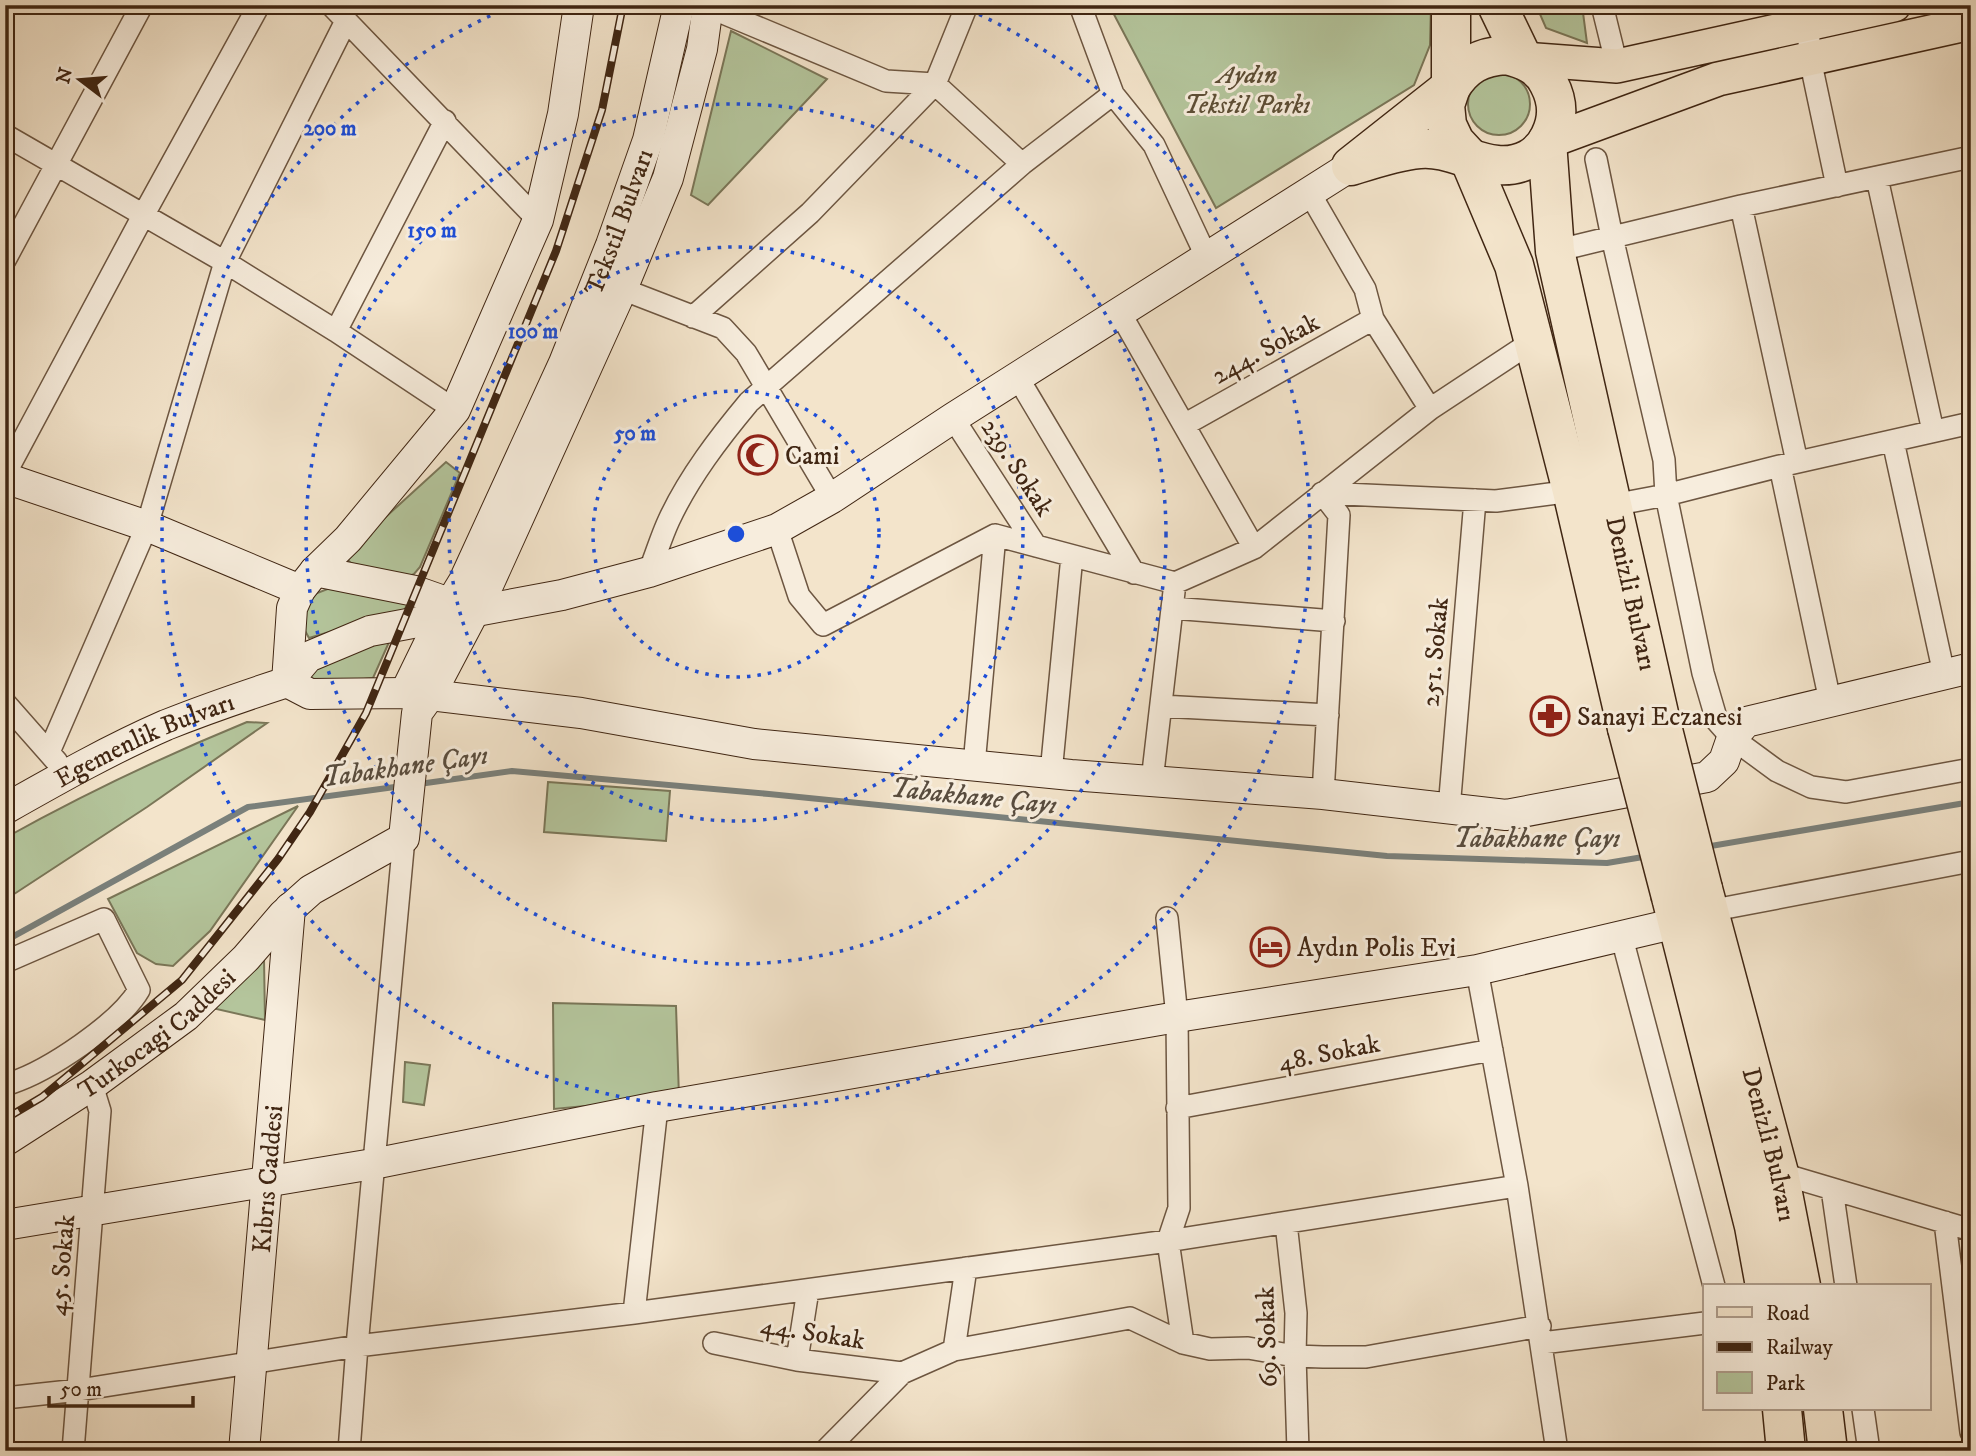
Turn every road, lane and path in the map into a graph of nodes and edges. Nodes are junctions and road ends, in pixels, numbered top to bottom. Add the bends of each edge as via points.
1 (142, 5) edge
2 (259, 5) edge
3 (331, 5) edge
4 (579, 5) edge
5 (967, 5) edge
6 (1080, 5) edge
7 (1451, 5) edge
8 (1497, 5) edge
9 (1602, 5) edge
10 (1894, 5) edge
11 (700, 6) edge
12 (738, 11) edge
13 (1805, 15) edge
14 (346, 21) junction
15 (1971, 23) edge
16 (1523, 59) junction
17 (1810, 59) junction
18 (1617, 66) junction
19 (935, 84) junction
20 (1451, 87) junction
21 (1112, 94) junction
22 (445, 121) junction
23 (5, 135) edge
24 (1547, 142) junction
25 (1468, 156) junction
26 (1971, 157) edge
27 (1595, 159) dead end
28 (1022, 164) junction
29 (57, 165) junction
30 (1351, 166) junction
31 (1877, 177) junction
32 (1837, 186) junction
33 (1309, 192) junction
34 (1741, 206) junction
35 (144, 214) junction
36 (538, 220) junction
37 (1612, 237) junction
38 (1555, 251) junction
39 (1207, 258) junction
40 (5, 260) edge
41 (225, 262) junction
42 (622, 289) junction
43 (1120, 313) junction
44 (693, 317) junction
45 (1373, 318) junction
46 (336, 331) junction
47 (1534, 341) junction
48 (1018, 378) junction
49 (765, 386) junction
50 (1430, 409) junction
51 (455, 410) junction
52 (953, 418) junction
53 (1971, 423) edge
54 (1184, 425) junction
55 (1933, 431) junction
56 (1893, 441) junction
57 (1788, 464) junction
58 (5, 476) edge
59 (1572, 491) junction
60 (1322, 493) junction
61 (1666, 495) junction
62 (832, 498) junction
63 (1475, 500) junction
64 (1613, 505) junction
65 (146, 526) junction
66 (777, 529) junction
67 (995, 535) junction
68 (1035, 546) junction
69 (1254, 548) junction
70 (1072, 556) junction
71 (649, 572) junction
72 (1134, 573) junction
73 (307, 581) junction
74 (1175, 583) junction
75 (1172, 608) junction
76 (456, 611) junction
77 (1334, 621) junction
78 (1957, 671) edge
79 (287, 682) junction
80 (1830, 701) junction
81 (5, 703) edge
82 (417, 705) junction
83 (1161, 706) junction
84 (1328, 715) junction
85 (1644, 723) junction
86 (1732, 738) junction
87 (58, 763) junction
88 (974, 765) junction
89 (1971, 769) edge
90 (1051, 773) junction
91 (1152, 781) junction
92 (1323, 794) junction
93 (5, 809) edge
94 (1450, 809) junction
95 (405, 824) junction
96 (1971, 861) edge
97 (1690, 905) junction
98 (286, 911) junction
99 (1167, 918) dead end
100 (1622, 938) junction
101 (5, 962) edge
102 (1477, 970) junction
103 (1177, 1017) junction
104 (1492, 1050) junction
105 (5, 1080) edge
106 (92, 1085) junction
107 (657, 1107) junction
108 (1177, 1108) junction
109 (5, 1141) edge
110 (373, 1164) junction
111 (1779, 1173) junction
112 (261, 1183) junction
113 (1517, 1186) junction
114 (1832, 1189) junction
115 (94, 1212) junction
116 (1945, 1222) junction
117 (1286, 1223) junction
118 (5, 1224) edge
119 (1971, 1230) edge
120 (1168, 1241) junction
121 (966, 1268) junction
122 (1713, 1284) edge
123 (1765, 1284) edge
124 (1801, 1284) edge
125 (1846, 1284) edge
126 (808, 1290) junction
127 (634, 1313) junction
128 (1703, 1323) edge
129 (1541, 1335) junction
130 (714, 1343) dead end
131 (1183, 1343) junction
132 (356, 1346) junction
133 (954, 1350) junction
134 (1295, 1356) junction
135 (797, 1360) junction
136 (245, 1363) junction
137 (902, 1373) junction
138 (79, 1390) junction
139 (5, 1398) edge
140 (1782, 1410) edge
141 (1823, 1410) edge
142 (1863, 1410) edge
143 (1971, 1432) edge
144 (74, 1451) edge
145 (234, 1451) edge
146 (244, 1451) edge
147 (349, 1451) edge
148 (825, 1451) edge
149 (1298, 1451) edge
150 (1557, 1451) edge
151 (1786, 1451) edge
152 (1828, 1451) edge
153 (1869, 1451) edge

1 - 29 street
2 - 35 street
3 - 14 street
4 - 36 street via 563,114
5 - 19 street
6 - 21 street
7 - 20 highway
8 - 16 highway
9 - 18 street
10 - 13 main road
11 - 12 street
11 - 42 street, Tekstil Bulvarı via 702,49 668,178
11 - 76 street, Tekstil Bulvarı via 564,363
12 - 19 street via 887,81
13 - 17 street
13 - 18 main road
14 - 22 street
14 - 41 street
15 - 17 main road
16 - 18 main road
16 - 20 highway via 1506,55 1481,59 1460,73
16 - 24 highway via 1548,80 1555,95 1555,127
17 - 24 main road via 1718,79
17 - 32 street
19 - 28 street
19 - 44 street via 810,213
20 - 25 highway via 1445,106 1447,125
20 - 30 highway
21 - 28 street
21 - 39 street via 1154,145
22 - 36 street
22 - 46 street
23 - 29 street
24 - 25 highway via 1520,164 1502,167
24 - 38 highway, Denizli Bulvarı
25 - 30 highway via 1421,148
25 - 47 highway, Denizli Bulvarı via 1514,265
26 - 31 street
27 - 37 street
28 - 49 street
29 - 35 street
29 - 40 street
30 - 33 street
31 - 32 street
31 - 55 street
32 - 34 street
33 - 39 street
33 - 45 street via 1365,289
34 - 37 street
34 - 57 street
35 - 41 street
35 - 58 street
36 - 51 street
37 - 38 street
37 - 61 street via 1664,460
38 - 64 highway, Denizli Bulvarı
39 - 43 street
41 - 46 street
41 - 65 street
42 - 44 street
42 - 76 street, Tekstil Bulvarı via 489,583
43 - 48 street
43 - 54 street
44 - 49 street via 723,328 746,353
45 - 50 street
45 - 54 street, 244. Sokak
46 - 51 street
47 - 50 street
47 - 59 highway, Denizli Bulvarı
48 - 52 street
48 - 72 street
49 - 62 street
49 - 71 street via 717,440 669,520
50 - 60 street
51 - 73 street via 348,539
52 - 62 street
52 - 68 street, 239. Sokak
53 - 55 street
54 - 69 street
55 - 56 street
56 - 57 street
56 - 78 street
57 - 61 street
57 - 80 street
58 - 65 street
59 - 63 street
59 - 85 highway, Denizli Bulvarı
60 - 63 street
60 - 69 street
60 - 77 street via 1339,516
61 - 64 street
61 - 86 street via 1703,673 1717,720
62 - 66 street
63 - 94 street, 251. Sokak
64 - 85 highway, Denizli Bulvarı
65 - 73 street
65 - 87 street
66 - 67 street via 799,596 823,625
66 - 71 street
67 - 68 street
67 - 88 street
68 - 70 street
69 - 74 street
70 - 72 street
70 - 90 street
71 - 76 street via 562,595
72 - 74 street
73 - 76 street via 415,591
73 - 79 street via 292,608
74 - 75 street
75 - 77 street
75 - 83 street
76 - 79 street via 370,631 309,657
76 - 82 street
77 - 84 street
78 - 80 street
79 - 82 street via 310,694
79 - 87 street, Egemenlik Bulvarı
80 - 86 street via 1746,722
81 - 87 street
82 - 88 street via 581,713 754,744
82 - 95 street
83 - 84 street
83 - 91 street
84 - 92 street
85 - 97 highway, Denizli Bulvarı, bridge
86 - 89 street via 1777,771 1811,787 1846,792
86 - 94 street via 1724,761 1707,776 1506,815
87 - 93 street, Egemenlik Bulvarı
88 - 90 street
90 - 91 street
91 - 92 street
92 - 94 street
95 - 98 street, Turkocagi Caddesi
95 - 110 street
96 - 97 street
97 - 100 street
97 - 111 highway, Denizli Bulvarı
97 - 123 highway, Denizli Bulvarı
98 - 106 street, Turkocagi Caddesi via 186,1016
98 - 112 street, Kıbrıs Caddesi
99 - 103 street
100 - 102 street
100 - 122 street
101 - 105 street via 104,919 139,990 131,1004 78,1047 25,1078 11,1083
102 - 103 street
102 - 104 street
103 - 107 street
103 - 108 street
104 - 108 street, 48. Sokak
104 - 113 street
106 - 109 street, Turkocagi Caddesi
106 - 115 street, 45. Sokak via 100,1111
107 - 110 street
107 - 127 street
108 - 120 street via 1178,1208
110 - 112 street
110 - 132 street
111 - 114 street
111 - 124 highway, Denizli Bulvarı
112 - 115 street
112 - 136 street, Kıbrıs Caddesi
113 - 117 street
113 - 129 street
114 - 116 street
114 - 125 street
115 - 118 street
115 - 138 street, 45. Sokak
116 - 119 street
116 - 143 street
117 - 120 street
117 - 134 street, 69. Sokak via 1294,1288
120 - 121 street
120 - 131 street
121 - 126 street
121 - 133 street
126 - 127 street
126 - 135 street
127 - 132 street
128 - 129 street
129 - 134 street via 1366,1357
129 - 150 street
130 - 135 street, 44. Sokak
131 - 133 street via 1130,1318
131 - 134 street
132 - 136 street
132 - 147 street
133 - 137 street
134 - 149 street, 69. Sokak
135 - 137 street, 44. Sokak
136 - 138 street
136 - 145 street, Kıbrıs Caddesi
136 - 146 street, Kıbrıs Caddesi
137 - 148 street
138 - 139 street
138 - 144 street, 45. Sokak
140 - 151 highway
141 - 152 highway
142 - 153 street

